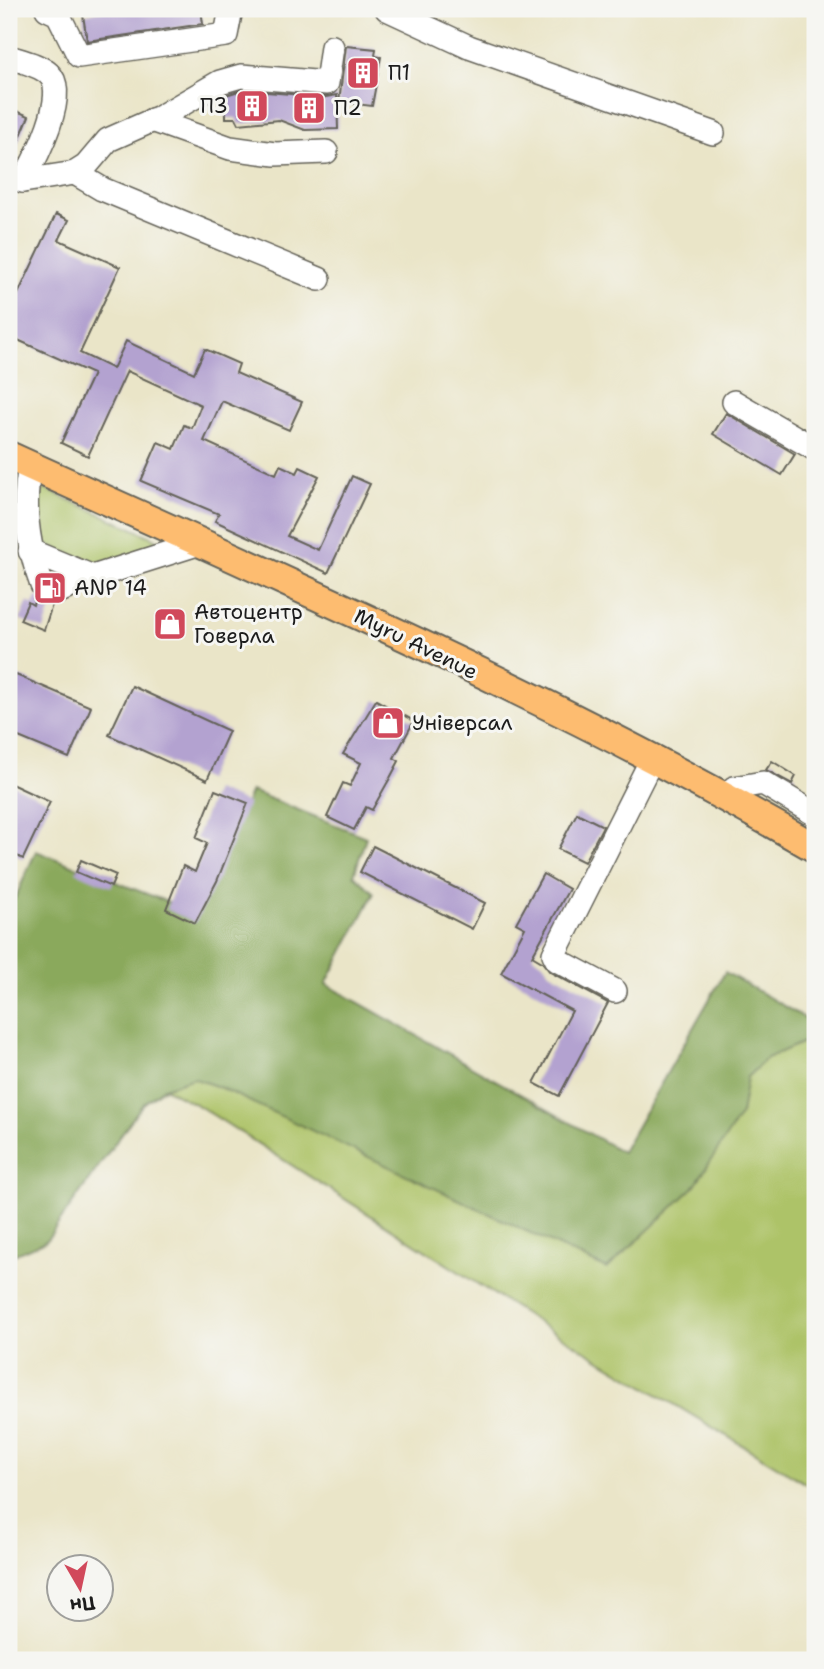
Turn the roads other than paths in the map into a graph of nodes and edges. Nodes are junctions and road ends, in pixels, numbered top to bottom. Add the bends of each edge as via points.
1 (47, 9) edge
2 (230, 9) edge
3 (387, 9) edge
4 (332, 47) dead end
5 (9, 57) edge
6 (152, 120) junction
7 (713, 133) dead end
8 (326, 152) dead end
9 (17, 173) edge
10 (75, 173) junction
11 (319, 279) dead end
12 (734, 401) dead end
13 (815, 449) edge
14 (19, 461) edge
15 (200, 543) junction
16 (30, 551) junction
17 (93, 577) junction
18 (652, 759) junction
19 (728, 798) junction
20 (815, 814) edge
21 (815, 849) edge
22 (615, 991) dead end

1 - 2 street via 58,14 79,55 226,36
3 - 7 street via 469,47
4 - 6 street via 327,83 241,76 220,82
5 - 9 street via 49,73 58,97
6 - 8 street via 230,148 275,154
6 - 10 street via 108,140
9 - 10 street
10 - 11 street via 102,189
12 - 13 street
14 - 15 main road, Myru Avenue
14 - 16 street
15 - 17 street
15 - 18 main road, Myru Avenue
16 - 17 street
16 - 17 street via 50,588
18 - 19 main road, Myru Avenue
18 - 22 street via 554,954 557,960
19 - 20 street via 734,788 763,783
19 - 21 main road, Myru Avenue

